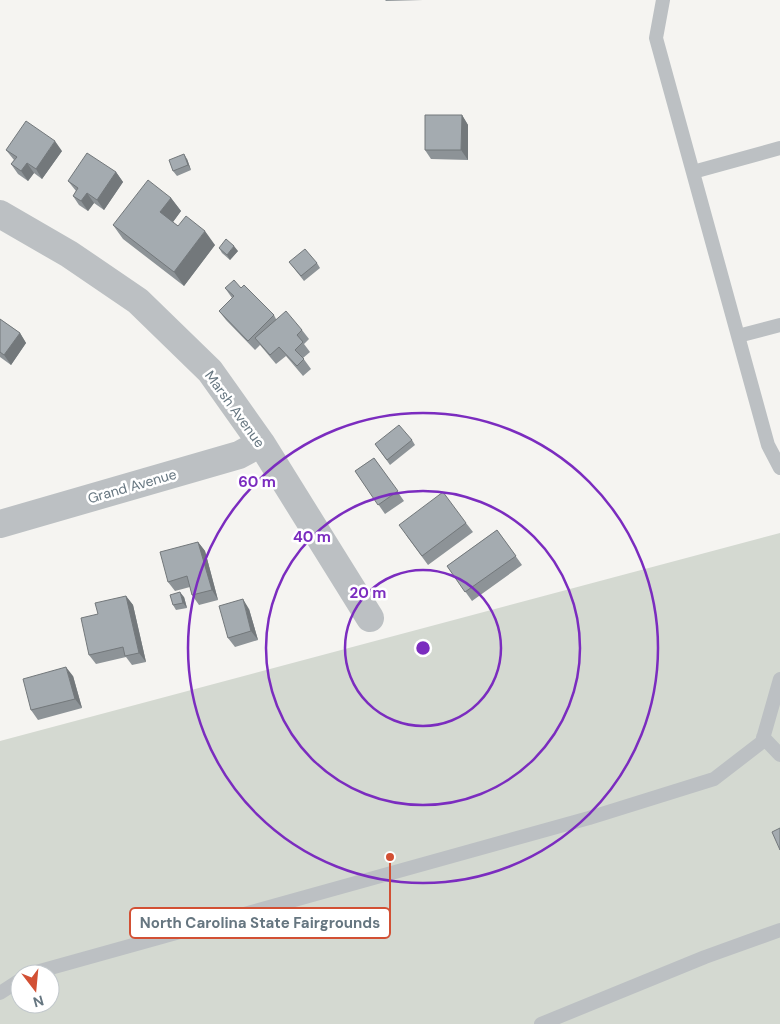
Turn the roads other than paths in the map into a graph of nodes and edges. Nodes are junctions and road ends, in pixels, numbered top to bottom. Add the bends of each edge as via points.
1 (663, 0) edge
2 (780, 148) edge
3 (693, 172) junction
4 (0, 214) edge
5 (780, 325) edge
6 (738, 336) junction
7 (261, 443) junction
8 (780, 468) edge
9 (0, 524) edge
10 (370, 618) dead end
11 (780, 679) edge
12 (763, 737) junction
13 (780, 756) edge
14 (780, 930) edge
15 (60, 965) edge
16 (541, 1024) edge

1 - 3 lane via 656,38
2 - 3 lane
3 - 6 lane
4 - 7 street, Marsh Avenue via 138,301 210,371
5 - 6 lane
6 - 8 lane via 768,446
7 - 9 street, Grand Avenue via 239,455
7 - 10 street, Marsh Avenue
11 - 12 lane
12 - 13 lane
12 - 15 lane via 762,742 714,779 589,818
14 - 16 lane

